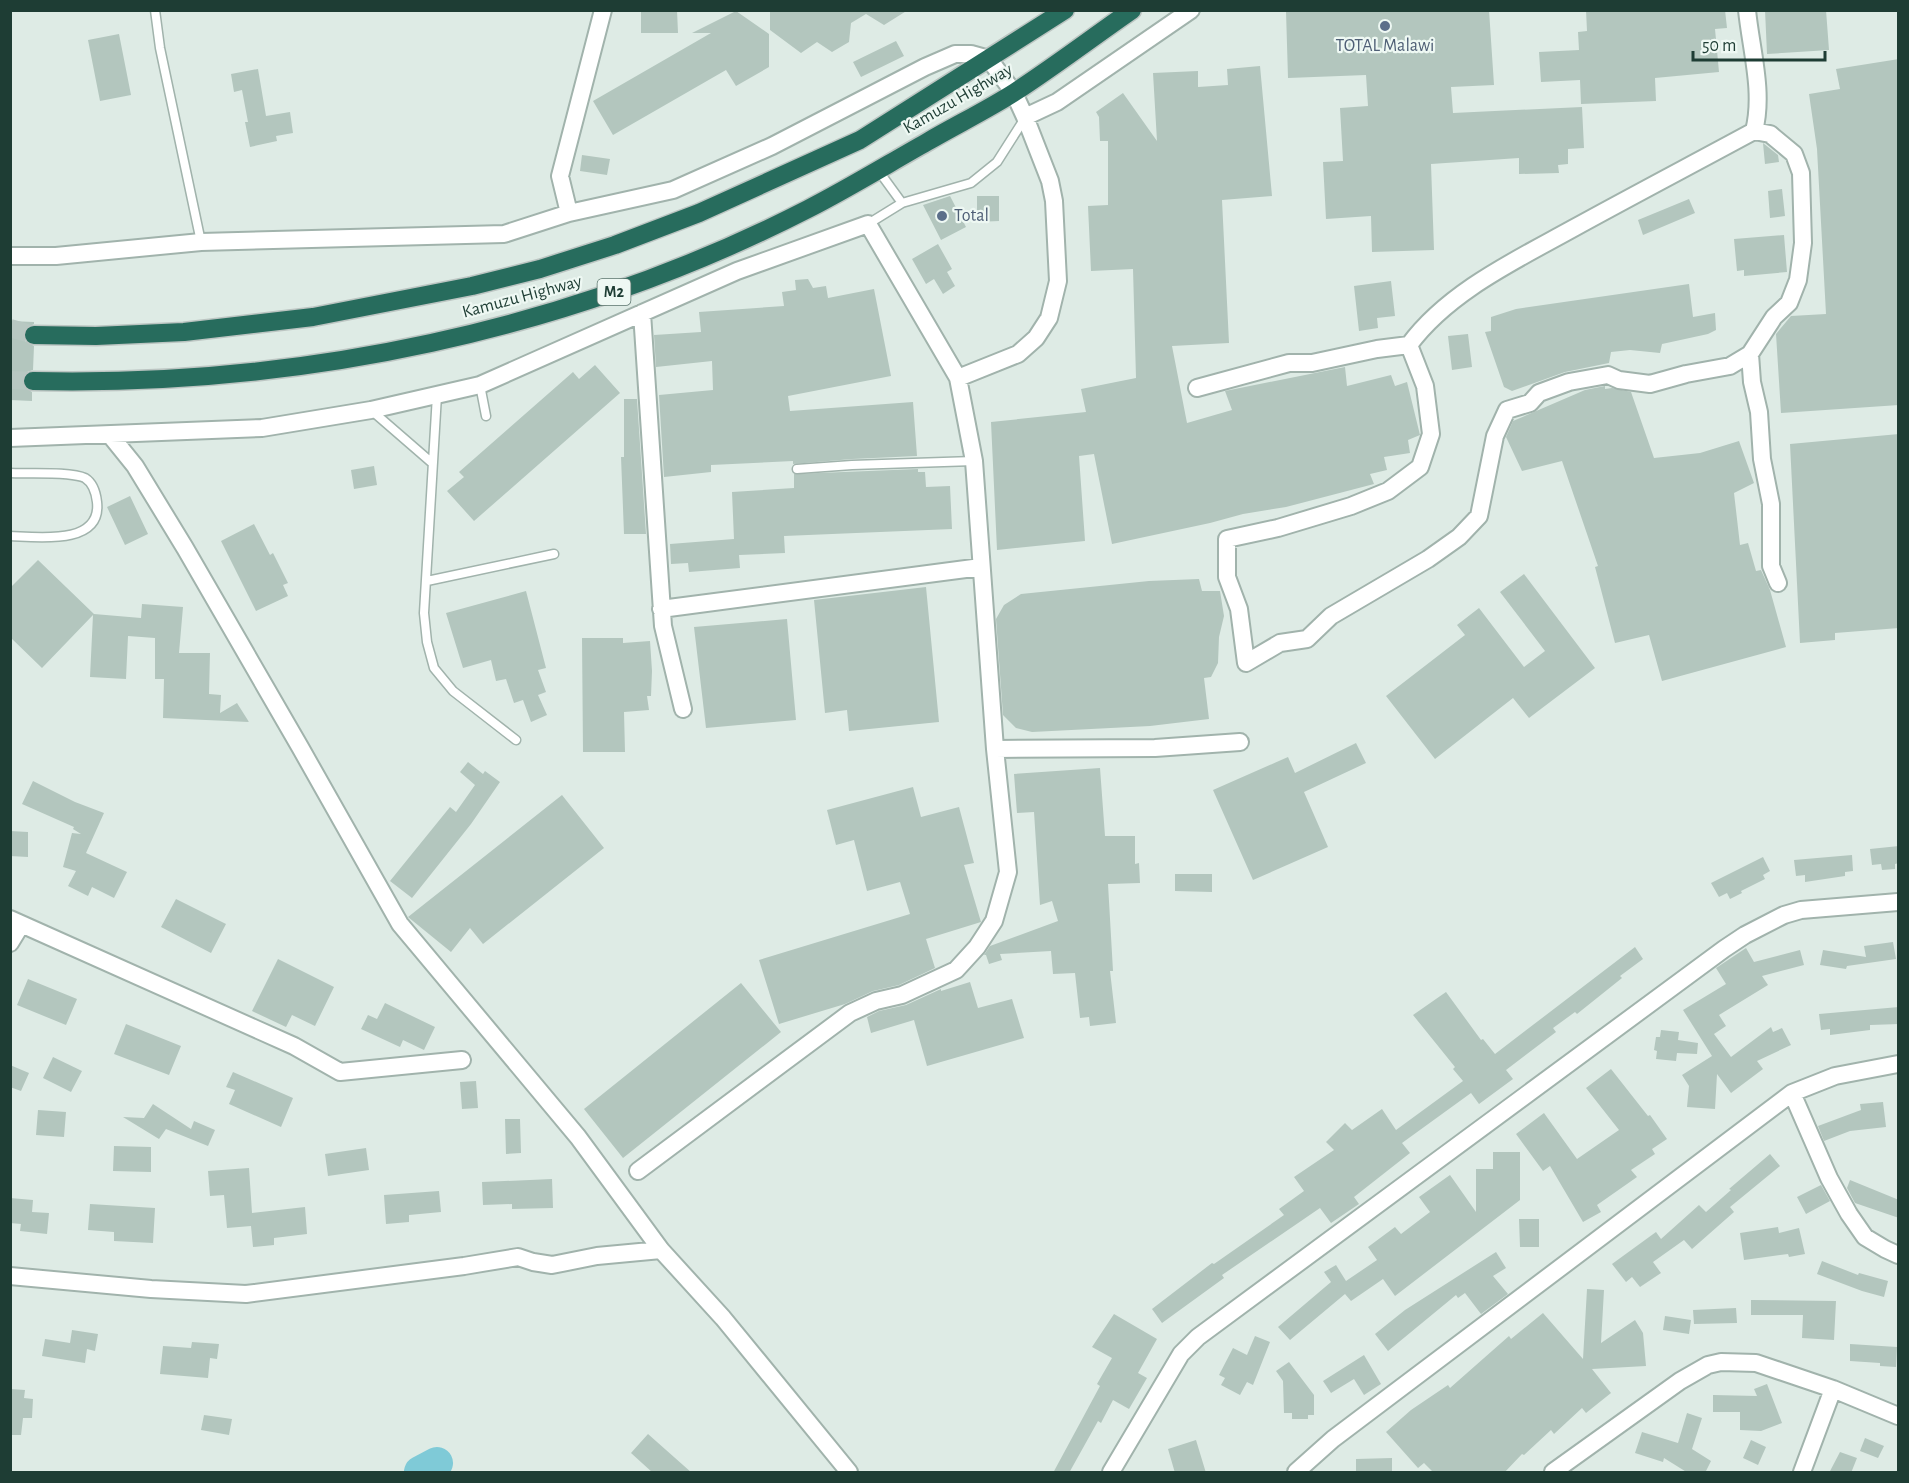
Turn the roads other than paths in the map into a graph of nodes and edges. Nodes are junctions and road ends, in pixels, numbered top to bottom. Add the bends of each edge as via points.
1 (156, 10) edge
2 (603, 10) edge
3 (1065, 10) edge
4 (1132, 10) edge
5 (1191, 10) edge
6 (1747, 10) edge
7 (990, 59) junction
8 (1014, 93) junction
9 (1025, 117) junction
10 (1754, 131) junction
11 (878, 170) junction
12 (902, 203) junction
13 (569, 213) junction
14 (868, 224) junction
15 (201, 242) junction
16 (10, 256) edge
17 (642, 313) junction
18 (34, 335) tunnel mouth
19 (1409, 345) junction
20 (1750, 354) junction
21 (958, 378) junction
22 (33, 381) tunnel mouth
23 (480, 385) junction
24 (1197, 388) dead end
25 (436, 395) junction
26 (371, 411) junction
27 (486, 416) dead end
28 (110, 435) junction
29 (10, 438) edge
30 (974, 461) junction
31 (431, 462) junction
32 (797, 469) dead end
33 (10, 473) edge
34 (10, 536) edge
35 (554, 554) dead end
36 (981, 567) junction
37 (427, 582) junction
38 (1778, 583) dead end
39 (662, 609) junction
40 (684, 709) dead end
41 (516, 740) dead end
42 (1240, 742) dead end
43 (995, 749) junction
44 (1899, 902) edge
45 (16, 922) edge
46 (10, 943) edge
47 (462, 1060) dead end
48 (1899, 1064) edge
49 (1792, 1093) junction
50 (638, 1171) dead end
51 (661, 1250) junction
52 (1899, 1255) edge
53 (10, 1276) edge
54 (1833, 1389) junction
55 (1899, 1416) edge
56 (849, 1473) edge
57 (1111, 1473) edge
58 (1296, 1473) edge
59 (1553, 1473) edge
60 (1802, 1473) edge

1 - 15 lane via 160,48
2 - 13 street via 560,176
3 - 7 highway, Kamuzu Highway / M2
4 - 8 highway, Kamuzu Highway / M2
5 - 9 street via 1057,102
6 - 10 street via 1759,98
7 - 8 street
7 - 13 street via 955,54 772,146 673,190
7 - 18 highway, Kamuzu Highway / M2 via 860,140 699,213 540,269 313,317 184,332
8 - 9 street
8 - 11 highway, Kamuzu Highway / M2
9 - 12 lane via 986,173 960,187
9 - 21 street via 1054,201 1058,281 1049,318 1036,338 1018,354
10 - 19 street via 1521,257 1452,301 1422,327
10 - 20 street via 1770,134 1794,154 1801,173 1803,243 1798,280 1789,303 1774,317
11 - 12 lane
11 - 22 highway, Kamuzu Highway / M2 via 807,209 632,286 482,331 256,372 95,382
12 - 14 lane
13 - 15 street via 504,234
14 - 17 street via 737,271
14 - 21 street
15 - 16 street via 57,256
17 - 23 street
17 - 39 street
19 - 20 street via 1425,386 1431,434 1420,466 1388,491 1352,506 1227,539 1227,577 1239,609 1246,663 1280,643 1307,639 1331,616 1459,537 1479,516 1495,436 1507,410 1530,403 1539,393 1569,382 1608,375 1650,384 1730,366
19 - 24 street via 1312,363 1289,363
20 - 38 street via 1771,504 1771,566
21 - 30 street
23 - 25 street
23 - 27 lane
25 - 26 street
25 - 31 lane
26 - 28 street via 262,428
26 - 31 lane
28 - 29 street
28 - 51 street via 135,466 185,548 400,924 578,1137
30 - 32 lane
30 - 36 street
31 - 37 lane
33 - 34 lane via 86,479 96,491 98,507 93,522 71,535
35 - 37 lane
36 - 39 street
36 - 43 street
37 - 41 lane via 424,613 434,668 453,691
39 - 40 street
42 - 43 street via 1155,748
43 - 50 street via 1008,872 994,921 977,947 956,970 850,1013
44 - 57 street via 1801,910 1784,915 1724,949 1198,1337 1172,1368
45 - 46 street
45 - 47 street via 294,1046 340,1072
48 - 49 street via 1835,1076
49 - 52 street via 1849,1214 1865,1237
49 - 58 street via 1332,1439
51 - 53 street via 552,1265 518,1257 246,1294
51 - 56 street via 723,1318
54 - 55 street
54 - 59 street via 1756,1363 1708,1365
54 - 60 street

